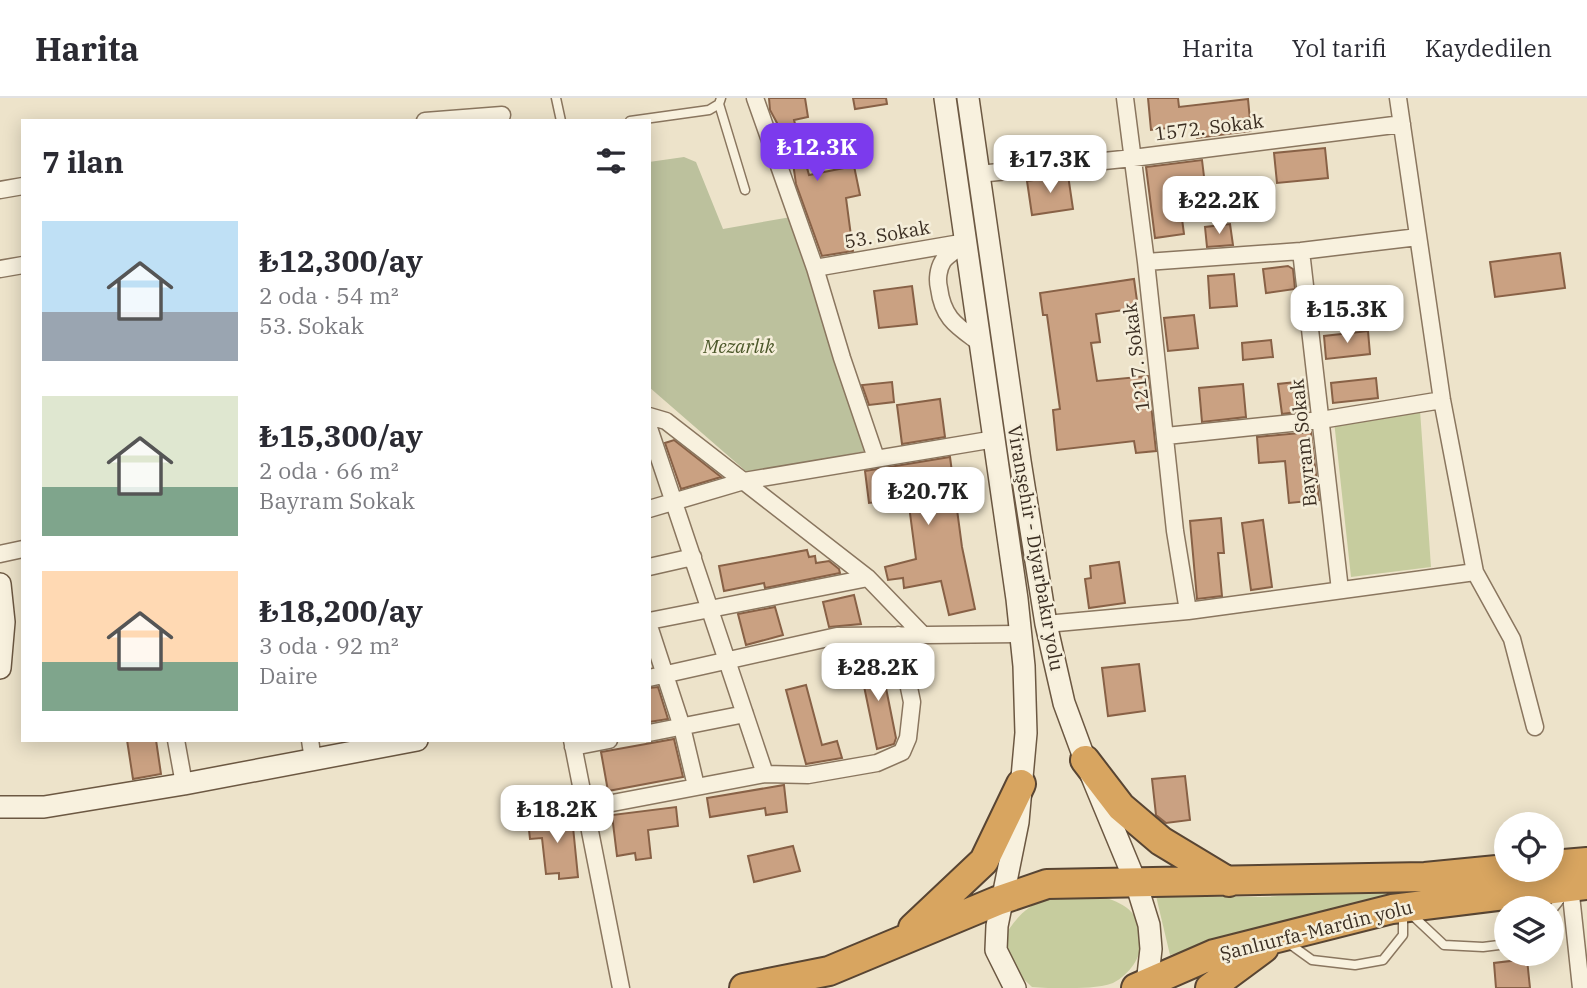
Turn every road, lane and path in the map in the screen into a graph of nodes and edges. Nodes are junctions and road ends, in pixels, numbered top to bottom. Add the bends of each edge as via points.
1 (498, 98) edge
2 (556, 98) edge
3 (755, 98) edge
4 (945, 98) edge
5 (968, 98) edge
6 (1125, 98) edge
7 (1398, 98) edge
8 (720, 101) edge
9 (503, 118) edge
10 (477, 119) edge
11 (561, 119) edge
12 (644, 119) edge
13 (1402, 124) junction
14 (1133, 158) junction
15 (979, 174) junction
16 (21, 186) edge
17 (0, 190) edge
18 (746, 190) dead end
19 (1418, 237) junction
20 (966, 242) junction
21 (1301, 251) junction
22 (1146, 262) junction
23 (21, 265) edge
24 (815, 268) junction
25 (0, 269) edge
26 (980, 343) junction
27 (1442, 400) junction
28 (651, 417) edge
29 (1321, 420) junction
30 (1166, 436) junction
31 (995, 439) junction
32 (654, 454) edge
33 (876, 458) junction
34 (744, 481) junction
35 (675, 503) junction
36 (651, 509) edge
37 (21, 549) edge
38 (0, 554) edge
39 (692, 557) junction
40 (651, 567) edge
41 (1475, 572) junction
42 (868, 578) junction
43 (0, 584) edge
44 (1340, 590) junction
45 (709, 607) junction
46 (1188, 611) junction
47 (651, 621) edge
48 (1046, 624) junction
49 (1020, 634) junction
50 (898, 635) junction
51 (923, 635) junction
52 (651, 639) edge
53 (727, 662) junction
54 (0, 668) edge
55 (657, 677) edge
56 (745, 714) junction
57 (682, 727) junction
58 (1535, 727) dead end
59 (651, 733) edge
60 (176, 742) edge
61 (396, 742) edge
62 (573, 743) edge
63 (312, 750) edge
64 (1085, 760) junction
65 (765, 774) junction
66 (184, 784) junction
67 (1021, 785) junction
68 (696, 786) junction
69 (0, 807) edge
70 (586, 808) junction
71 (1587, 862) edge
72 (1494, 870) edge
73 (1570, 879) edge
74 (1228, 882) junction
75 (1136, 883) junction
76 (1560, 896) edge
77 (1004, 898) junction
78 (1404, 907) junction
79 (1280, 937) junction
80 (895, 944) junction
81 (1494, 946) edge
82 (1143, 987) edge
83 (621, 988) edge
84 (744, 988) edge
85 (1015, 988) edge
86 (1210, 988) edge
87 (1581, 988) edge

1 - 9 street
2 - 11 lane
3 - 24 street
4 - 20 main road, Viranşehir - Diyarbakır yolu
5 - 15 main road, Viranşehir - Diyarbakır yolu
6 - 14 street, 1217. Sokak
7 - 13 street
8 - 12 lane via 709,110
8 - 18 lane
9 - 10 street
13 - 14 street, 1572. Sokak
13 - 19 street
14 - 15 street, 1572. Sokak
14 - 22 street, 1217. Sokak
15 - 48 main road, Viranşehir - Diyarbakır yolu
16 - 17 street
19 - 21 street
19 - 27 street
20 - 24 street, 53. Sokak
20 - 26 main road, Viranşehir - Diyarbakır yolu
20 - 26 street via 943,261 937,279 944,312
21 - 22 street
21 - 29 street, Bayram Sokak
22 - 30 street, 1217. Sokak
23 - 25 street
24 - 33 street
26 - 31 main road, Viranşehir - Diyarbakır yolu
27 - 29 street
27 - 41 street
28 - 34 street via 666,421
29 - 30 street
29 - 44 street, Bayram Sokak
30 - 46 street, 1217. Sokak
31 - 33 street
31 - 49 main road, Viranşehir - Diyarbakır yolu
32 - 35 street
33 - 34 street
34 - 35 street
34 - 42 street
35 - 36 street
35 - 39 street
37 - 38 street
39 - 40 street
39 - 45 street
41 - 44 street
41 - 58 street via 1512,639
42 - 45 street
42 - 51 street
43 - 54 main road via 4,622
44 - 46 street
45 - 47 street
45 - 53 street
46 - 48 street
48 - 64 main road, Viranşehir - Diyarbakır yolu via 1064,703
49 - 51 street
49 - 67 main road, Viranşehir - Diyarbakır yolu via 1026,733
50 - 51 street
50 - 53 street via 837,636
50 - 65 street via 912,702 902,751 877,763 819,773
52 - 55 street
53 - 55 street
53 - 56 street
55 - 57 street
56 - 57 street
56 - 65 street
57 - 59 street
57 - 68 street
60 - 66 street
61 - 63 main road
62 - 70 street
63 - 66 main road
64 - 74 highway via 1121,807 1161,841
64 - 75 main road, Viranşehir - Diyarbakır yolu
65 - 68 street
66 - 69 main road via 44,807
67 - 77 main road, Viranşehir - Diyarbakır yolu
67 - 80 highway via 984,861
68 - 70 street
70 - 83 street
71 - 73 highway, Şanlıurfa-Mardin yolu
72 - 74 highway via 1425,877
73 - 76 lane
73 - 78 highway, Şanlıurfa-Mardin yolu
73 - 87 street
74 - 75 highway
75 - 77 highway via 1047,884
75 - 82 main road, Viranşehir - Diyarbakır yolu via 1151,949
77 - 80 highway
77 - 85 main road, Viranşehir - Diyarbakır yolu via 996,950
78 - 79 highway, Şanlıurfa-Mardin yolu
78 - 79 lane via 1402,935 1383,960 1355,965 1312,960
78 - 81 lane via 1444,946
79 - 82 highway, Şanlıurfa-Mardin yolu via 1214,954
79 - 86 highway
80 - 84 highway via 829,971

